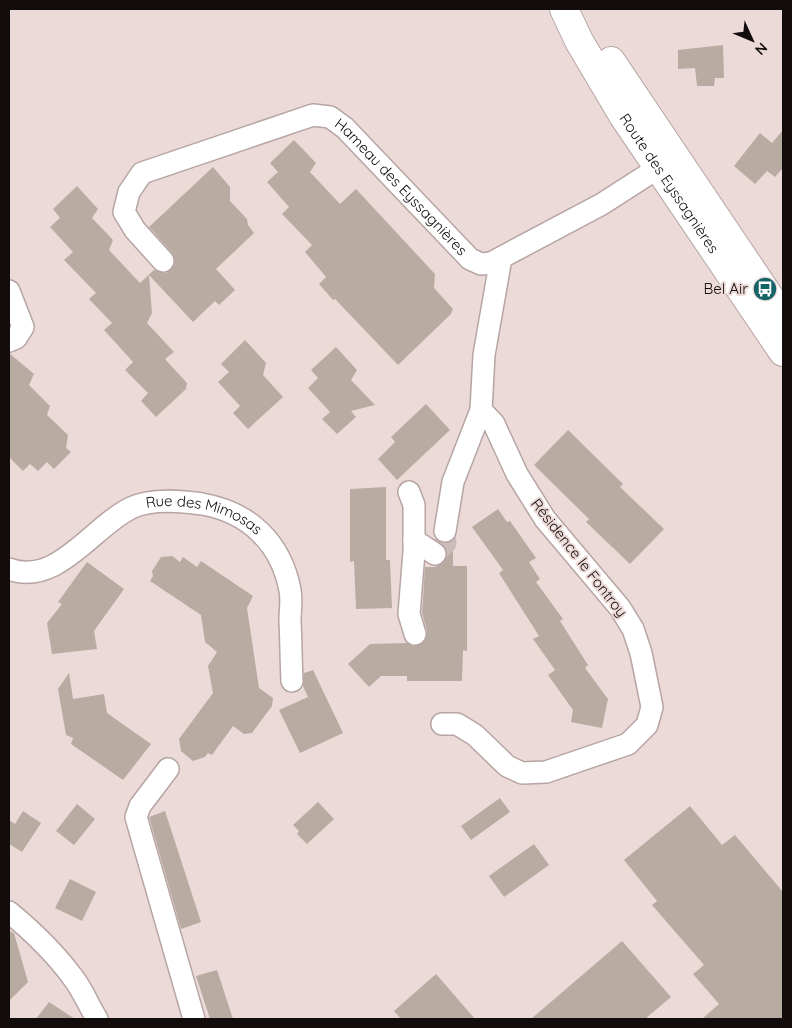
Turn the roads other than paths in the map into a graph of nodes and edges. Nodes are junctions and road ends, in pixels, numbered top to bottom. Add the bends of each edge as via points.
1 (564, 9) edge
2 (580, 9) edge
3 (662, 157) junction
4 (501, 258) junction
5 (163, 261) dead end
6 (9, 291) edge
7 (783, 317) edge
8 (9, 342) edge
9 (783, 352) edge
10 (481, 410) junction
11 (409, 492) dead end
12 (445, 531) tunnel mouth
13 (414, 540) junction
14 (435, 554) dead end
15 (9, 569) edge
16 (415, 634) dead end
17 (292, 681) dead end
18 (442, 724) dead end
19 (168, 769) dead end
20 (9, 912) edge
21 (97, 1019) edge
22 (194, 1019) edge

1 - 3 main road, Route des Eyssagnières via 601,80
2 - 3 main road, Route des Eyssagnières
3 - 4 street, Hameau des Eyssagnières via 602,204
3 - 7 main road, Route des Eyssagnières via 755,275
3 - 9 main road, Route des Eyssagnières
4 - 5 street, Hameau des Eyssagnières via 481,264 470,259 345,128 330,117 313,115 142,173 129,192 124,212 135,230
4 - 10 street via 484,355
6 - 8 street via 23,326 16,338
10 - 12 street via 454,482
10 - 18 street, Résidence le Fontroy via 494,424 517,474 545,519 620,608 633,629 652,707 648,725 628,744 546,772 522,773 507,766 475,735 457,724
11 - 13 street via 414,505
13 - 14 street
13 - 16 street via 410,614
15 - 17 street, Rue des Mimosas via 20,573 49,568 132,507 185,501 220,507 244,518 265,536 282,561 290,591
19 - 22 street via 140,806 136,817
20 - 21 street via 74,979

